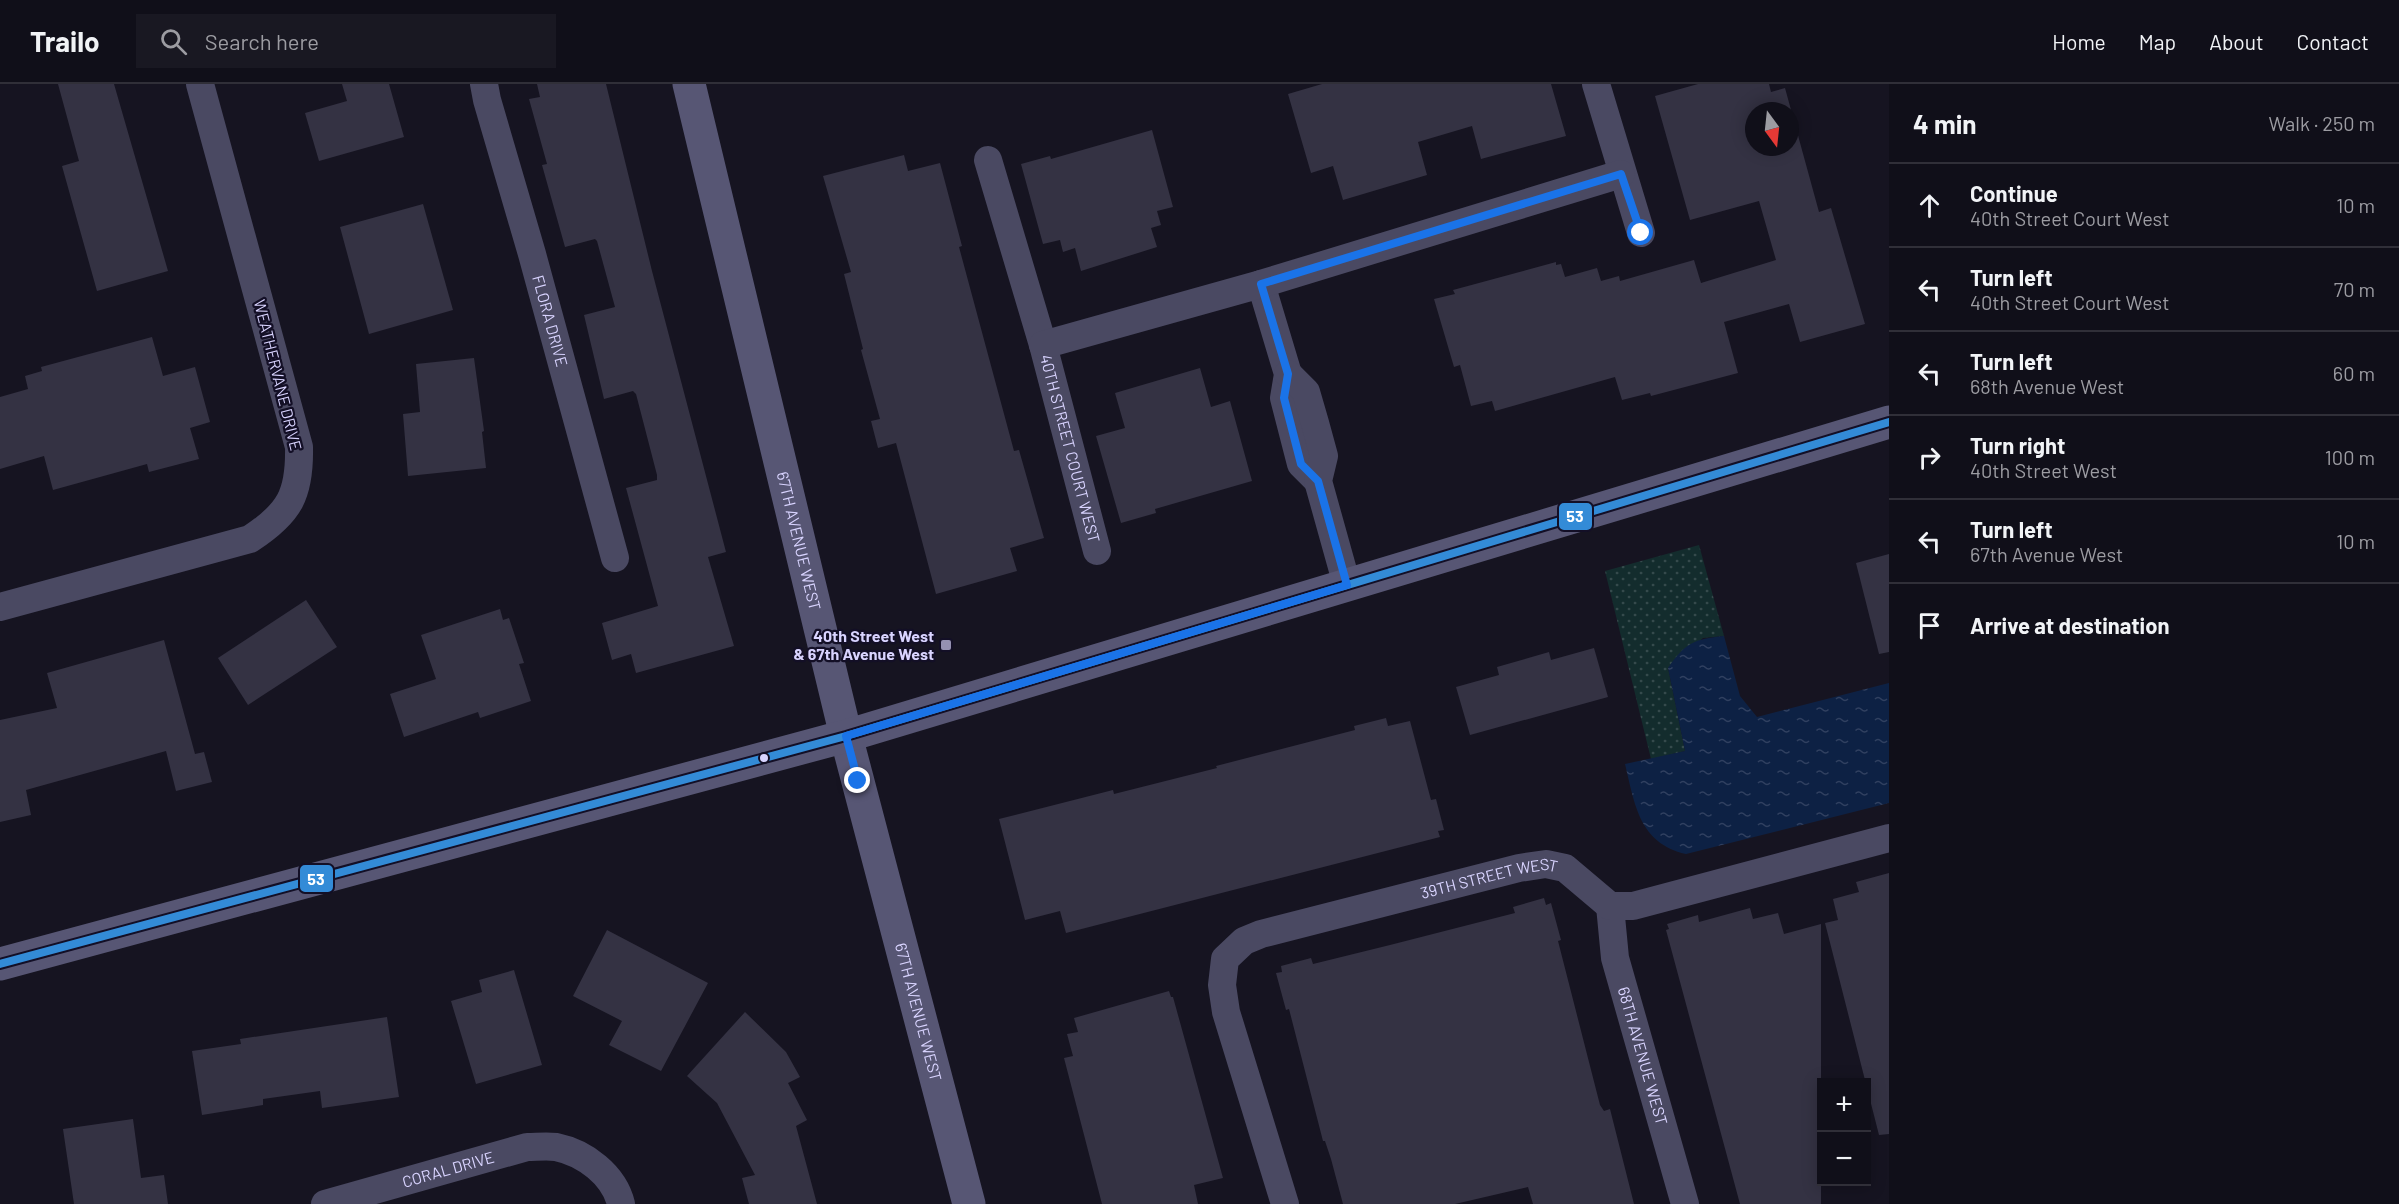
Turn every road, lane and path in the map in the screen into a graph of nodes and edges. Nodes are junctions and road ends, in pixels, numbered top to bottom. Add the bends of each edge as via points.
1 (200, 84) edge
2 (484, 84) edge
3 (689, 84) edge
4 (1596, 84) edge
5 (988, 160) dead end
6 (1621, 174) junction
7 (1641, 233) dead end
8 (1261, 284) junction
9 (1043, 345) junction
10 (1889, 422) edge
11 (1098, 551) dead end
12 (615, 558) dead end
13 (1347, 585) junction
14 (0, 607) edge
15 (846, 736) junction
16 (1889, 838) edge
17 (1610, 906) junction
18 (0, 964) edge
19 (325, 1204) edge
20 (621, 1204) edge
21 (969, 1204) edge
22 (1285, 1204) edge
23 (1685, 1204) edge

1 - 14 street, WEATHERVANE DRIVE via 299,447 299,475 290,502 273,524 250,539
2 - 12 street, FLORA DRIVE
3 - 15 main road, 67TH AVENUE WEST
4 - 6 street
5 - 9 street, 40TH STREET COURT WEST
6 - 7 street
6 - 8 street, 40TH STREET COURT WEST
8 - 9 street, 40TH STREET COURT WEST
8 - 13 street via 1288,374 1306,392 1324,456 1318,481
9 - 11 street, 40TH STREET COURT WEST
10 - 13 main road
13 - 15 main road
15 - 18 main road
15 - 21 main road, 67TH AVENUE WEST
16 - 17 street via 1634,906
17 - 22 street, 39TH STREET WEST via 1565,868 1546,864 1244,941 1225,959 1222,985 1226,1012
17 - 23 street, 68TH AVENUE WEST via 1615,958
19 - 20 street, CORAL DRIVE via 527,1147 555,1147 582,1156 604,1173

